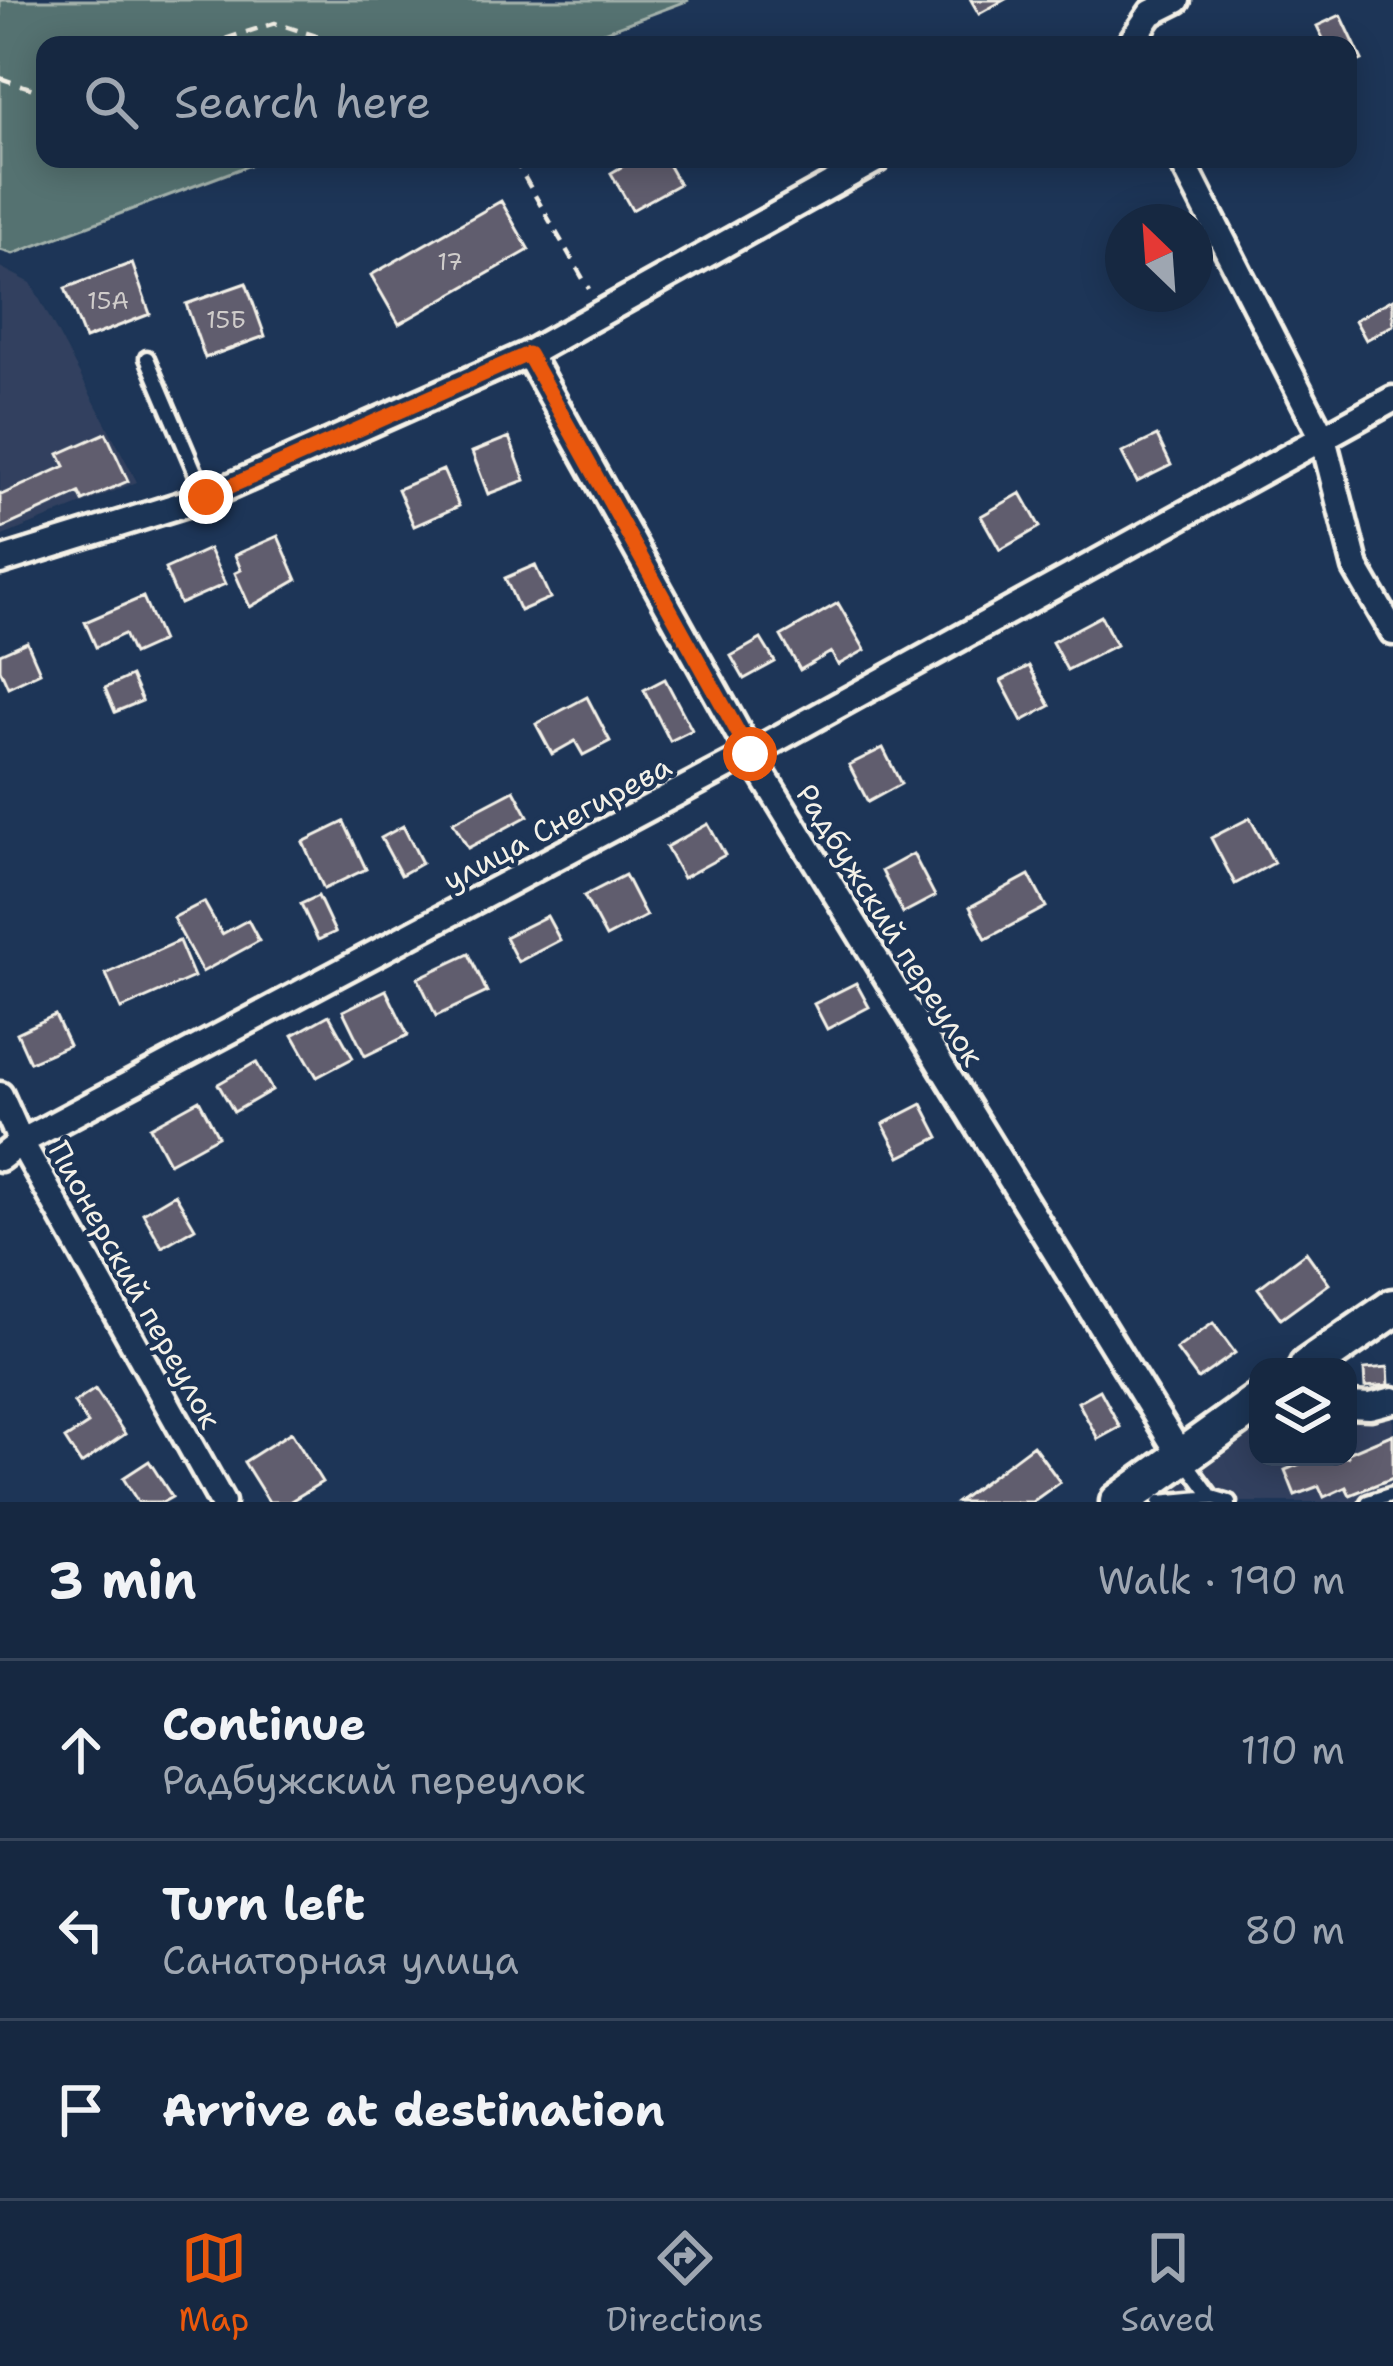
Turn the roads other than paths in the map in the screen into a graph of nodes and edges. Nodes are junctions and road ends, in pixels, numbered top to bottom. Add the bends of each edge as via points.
1 (1177, 0) edge
2 (1135, 36) edge
3 (861, 168) edge
4 (1186, 168) edge
5 (528, 354) junction
6 (147, 358) dead end
7 (1393, 399) edge
8 (1323, 438) junction
9 (206, 497) junction
10 (0, 561) edge
11 (1393, 632) edge
12 (750, 754) junction
13 (0, 1096) edge
14 (21, 1142) junction
15 (0, 1158) edge
16 (1393, 1308) edge
17 (1321, 1358) edge
18 (1393, 1400) edge
19 (1357, 1405) edge
20 (1249, 1408) edge
21 (1181, 1456) junction
22 (1393, 1494) edge
23 (1212, 1497) junction
24 (222, 1502) edge
25 (1119, 1502) edge
26 (1160, 1502) edge
27 (1229, 1502) edge
28 (1368, 1502) edge

1 - 2 street via 1151,13
3 - 5 street
4 - 8 street
5 - 9 street
5 - 12 street, Радбужский переулок
6 - 9 lane
7 - 8 street, улица Снегирева
8 - 11 street via 1357,568
8 - 12 street, улица Снегирева
9 - 10 street
12 - 14 street, улица Снегирева
12 - 21 street, Радбужский переулок
13 - 14 street, Пионерский переулок
14 - 15 street, улица Снегирева
14 - 24 street, Пионерский переулок
16 - 17 main road
18 - 19 street
20 - 21 main road
21 - 23 lane
21 - 25 main road
22 - 28 lane
23 - 26 lane
23 - 27 lane

